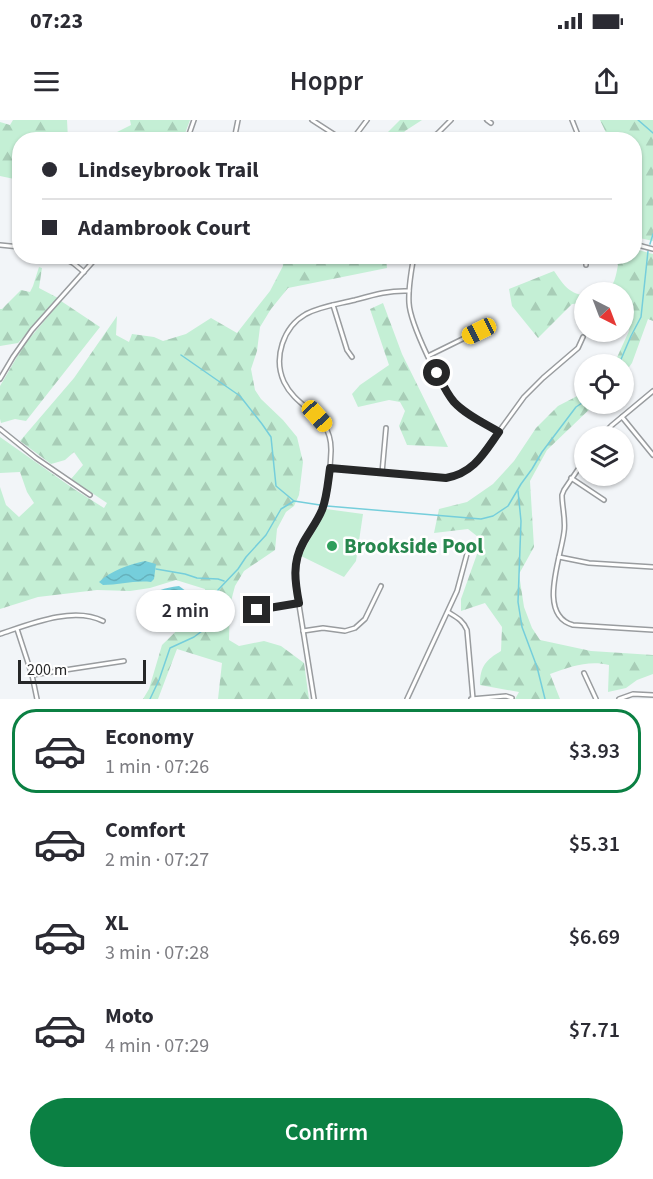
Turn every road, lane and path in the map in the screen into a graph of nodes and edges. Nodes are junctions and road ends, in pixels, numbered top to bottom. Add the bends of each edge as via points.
1 (312, 120) edge
2 (451, 120) edge
3 (487, 120) edge
4 (491, 123) dead end
5 (331, 132) edge
6 (439, 132) edge
7 (74, 264) edge
8 (91, 264) edge
9 (413, 264) edge
10 (84, 272) junction
11 (408, 291) junction
12 (333, 305) junction
13 (489, 326) dead end
14 (581, 342) edge
15 (428, 356) junction
16 (352, 357) dead end
17 (0, 379) edge
18 (653, 391) edge
19 (622, 417) junction
20 (612, 426) edge
21 (386, 428) dead end
22 (0, 429) edge
23 (499, 432) junction
24 (653, 455) edge
25 (330, 468) junction
26 (382, 473) junction
27 (574, 474) edge
28 (571, 478) junction
29 (90, 495) dead end
30 (604, 500) dead end
31 (468, 550) dead end
32 (559, 557) junction
33 (653, 567) edge
34 (381, 586) dead end
35 (299, 603) junction
36 (257, 610) dead end
37 (448, 612) junction
38 (103, 621) dead end
39 (17, 628) junction
40 (653, 630) edge
41 (303, 631) junction
42 (0, 634) edge
43 (124, 661) dead end
44 (584, 673) dead end
45 (32, 675) junction
46 (653, 694) edge
47 (512, 698) edge
48 (36, 699) edge
49 (314, 699) edge
50 (407, 699) edge
51 (472, 699) edge
52 (596, 699) edge
53 (619, 699) edge

1 - 5 street
2 - 6 street
3 - 4 street
7 - 10 street
8 - 10 street
9 - 11 street
10 - 17 street via 32,330
11 - 12 street via 385,292
11 - 15 street via 412,319
12 - 16 street
12 - 25 street via 295,323 284,339 279,359 286,386 328,430
13 - 15 street
14 - 23 street via 530,390
15 - 23 street via 455,403
18 - 19 street
19 - 20 street
19 - 24 street
21 - 26 street
22 - 29 street
23 - 26 street via 476,463 455,476
25 - 26 street
25 - 35 street via 323,509 297,559
27 - 28 street
28 - 30 street
28 - 32 street via 562,495 565,527
31 - 37 street
32 - 33 street
32 - 40 street via 554,589 556,612 563,621
34 - 41 street via 365,619 355,628
35 - 36 street
35 - 41 street
37 - 50 street
37 - 51 street via 460,619 467,630
38 - 39 street via 86,615 50,617
39 - 42 street
39 - 45 street
41 - 49 street
43 - 45 street
44 - 52 street
45 - 48 street
46 - 53 street
47 - 51 street

